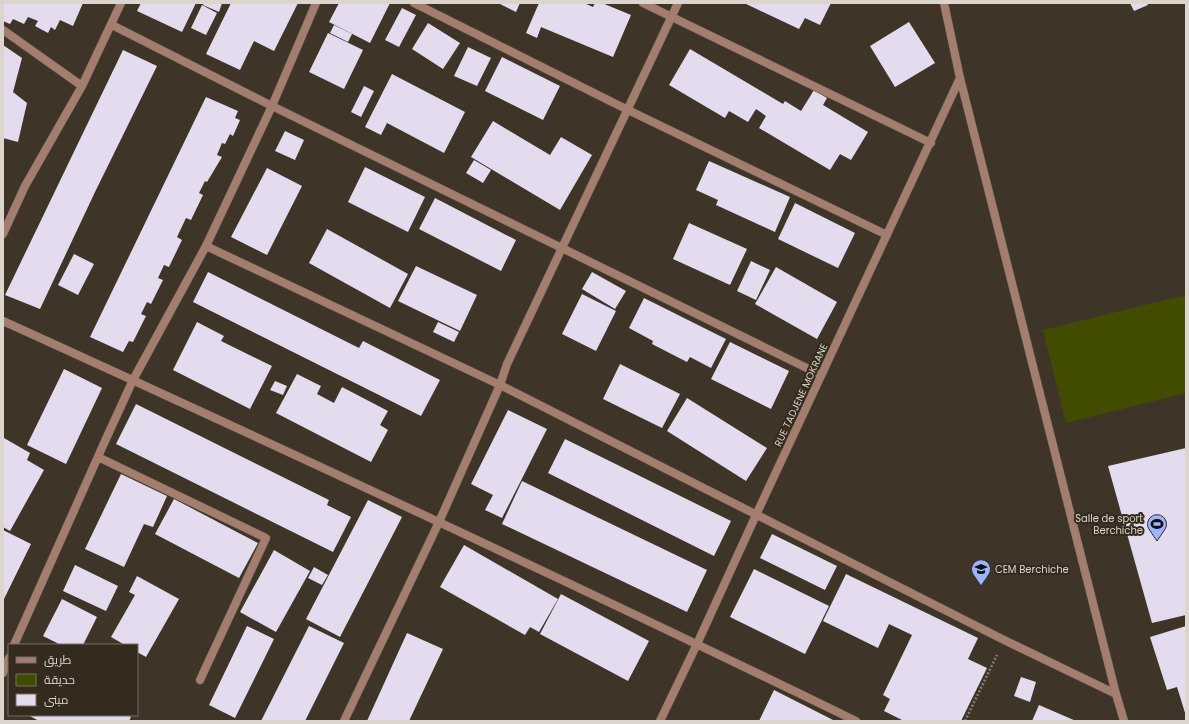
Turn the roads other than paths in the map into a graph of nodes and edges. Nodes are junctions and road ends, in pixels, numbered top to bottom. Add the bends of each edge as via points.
1 (121, 3) edge
2 (316, 3) edge
3 (414, 3) edge
4 (643, 3) edge
5 (678, 3) edge
6 (944, 3) edge
7 (672, 17) junction
8 (112, 25) junction
9 (3, 30) edge
10 (960, 78) junction
11 (82, 86) junction
12 (272, 106) junction
13 (628, 110) junction
14 (931, 143) junction
15 (3, 234) edge
16 (887, 235) junction
17 (206, 246) junction
18 (562, 249) junction
19 (3, 321) edge
20 (822, 375) junction
21 (134, 380) junction
22 (500, 385) junction
23 (98, 457) junction
24 (756, 515) junction
25 (439, 522) junction
26 (14, 644) edge
27 (697, 644) junction
28 (8, 660) edge
29 (3, 673) edge
30 (200, 680) dead end
31 (1116, 694) junction
32 (344, 721) edge
33 (660, 721) edge
34 (856, 721) edge
35 (1124, 721) edge

1 - 8 street
2 - 12 street
3 - 13 street
4 - 7 street
5 - 7 street
6 - 10 street
7 - 13 street
7 - 14 street
8 - 11 street
8 - 12 street
9 - 11 street
10 - 14 street, RUE TADJENE MOKRANE
10 - 31 street
11 - 15 street via 26,186
12 - 17 street
12 - 18 street
13 - 16 street
13 - 18 street
14 - 16 street, RUE TADJENE MOKRANE
16 - 20 street, RUE TADJENE MOKRANE
17 - 21 street
17 - 22 street
18 - 20 street
18 - 22 street via 507,364
19 - 21 street
20 - 24 street, RUE TADJENE MOKRANE
21 - 23 street
21 - 25 street
22 - 24 street
22 - 25 street
23 - 26 street
23 - 30 street via 266,538
24 - 27 street, RUE TADJENE MOKRANE
24 - 31 street
25 - 27 street
25 - 32 street
27 - 33 street, RUE TADJENE MOKRANE
27 - 34 street
28 - 29 street
31 - 35 street

